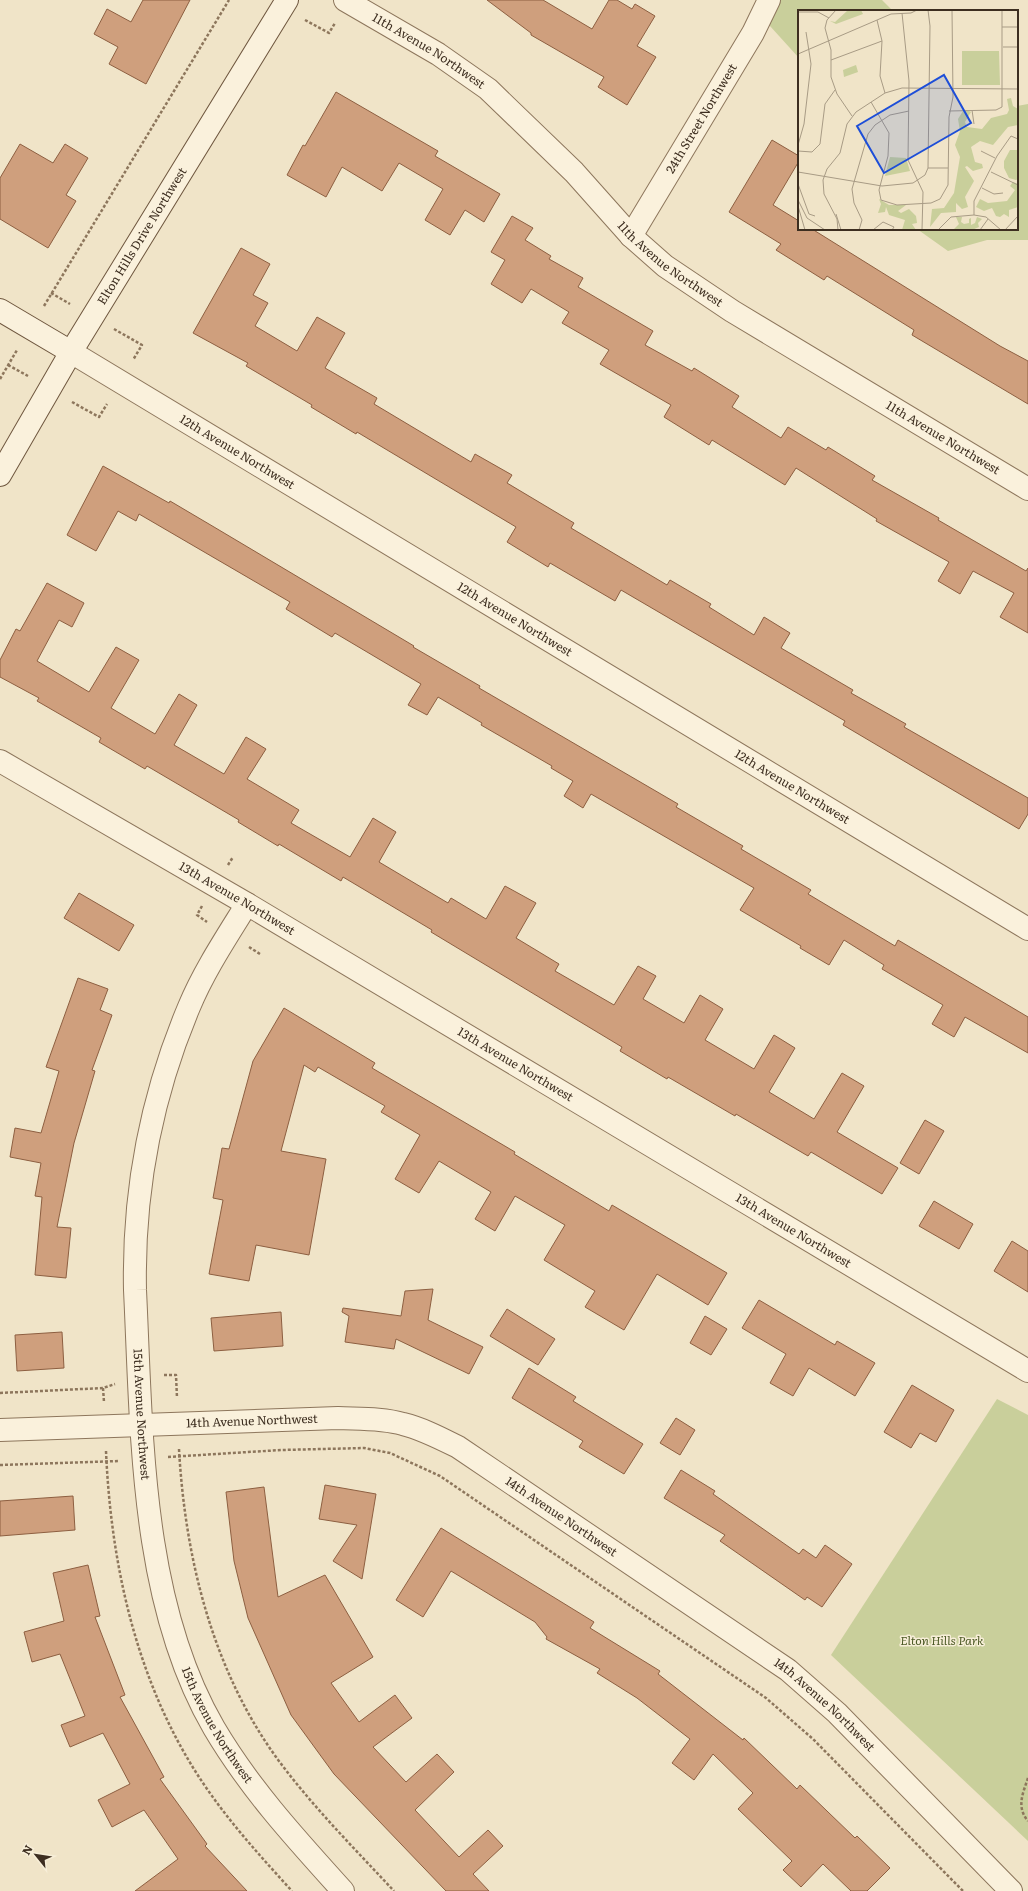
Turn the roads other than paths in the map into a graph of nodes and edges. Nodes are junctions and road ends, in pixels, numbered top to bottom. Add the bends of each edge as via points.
1 (287, 0) edge
2 (344, 0) edge
3 (768, 0) edge
4 (632, 236) junction
5 (0, 310) edge
6 (71, 352) junction
7 (0, 475) edge
8 (1028, 489) edge
9 (0, 761) edge
10 (247, 904) junction
11 (1028, 929) edge
12 (1028, 1371) edge
13 (142, 1425) junction
14 (0, 1430) edge
15 (343, 1891) edge
16 (1012, 1891) edge

1 - 6 street, Elton Hills Drive Northwest
2 - 4 street, 11th Avenue Northwest via 438,54 488,89 574,172
3 - 4 street, 24th Street Northwest via 753,33
4 - 8 street, 11th Avenue Northwest via 666,266 732,311
5 - 6 street, 12th Avenue Northwest
6 - 7 street, Elton Hills Drive Northwest
6 - 11 street, 12th Avenue Northwest
9 - 10 street, 13th Avenue Northwest
10 - 12 street, 13th Avenue Northwest
10 - 13 street, 15th Avenue Northwest via 210,964 189,1006 148,1135 136,1214 134,1254
13 - 14 street, 14th Avenue Northwest
13 - 15 street, 15th Avenue Northwest via 151,1528 175,1640 194,1689 213,1727 246,1779
13 - 16 street, 14th Avenue Northwest via 338,1418 402,1423 434,1434 458,1447 788,1670 837,1713

